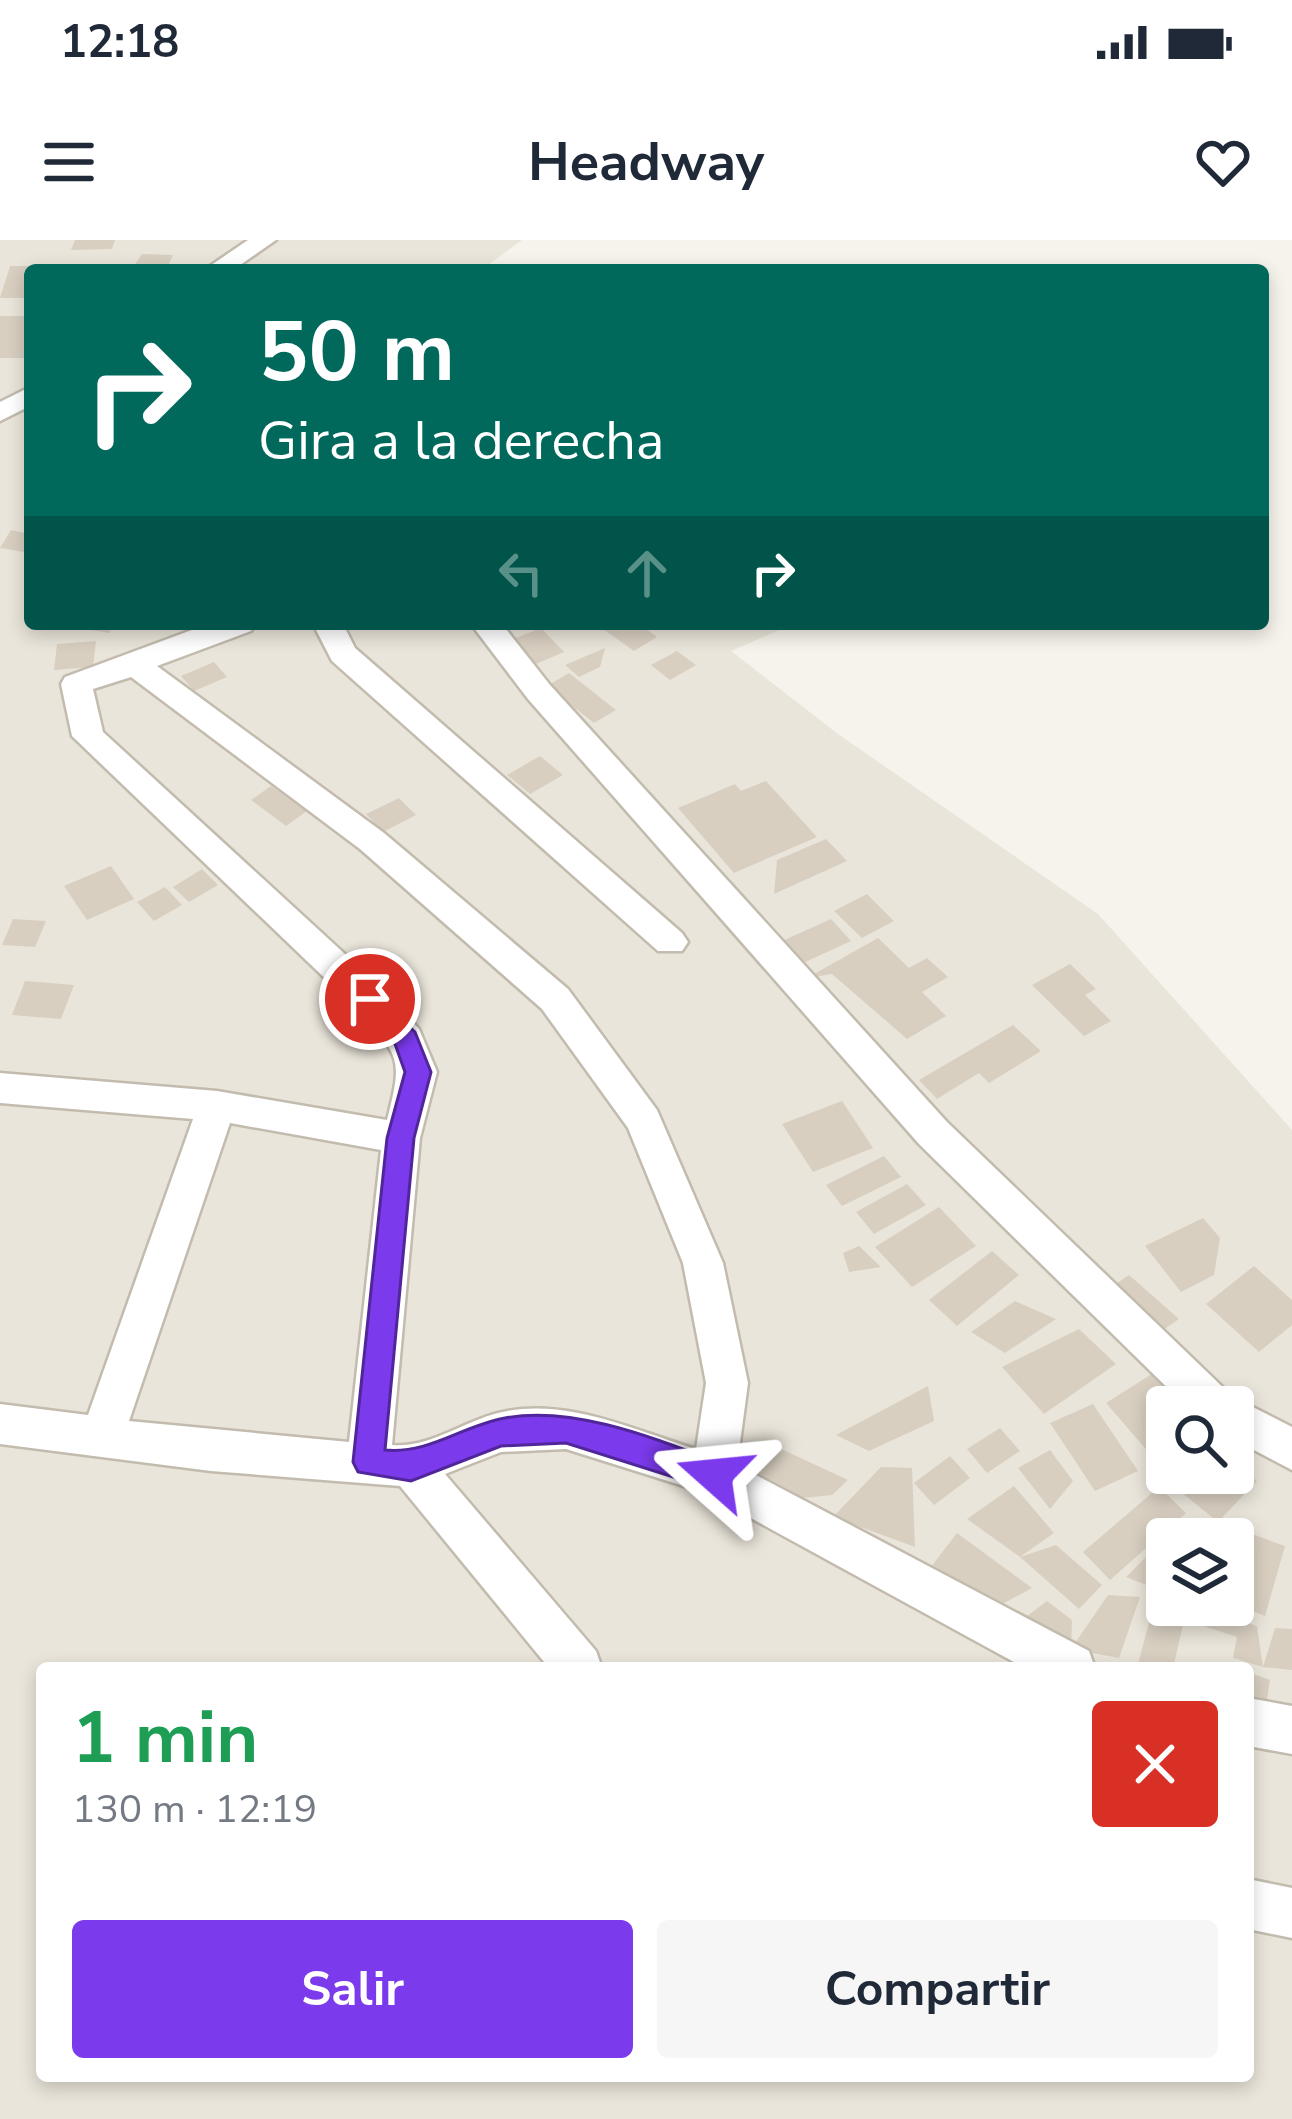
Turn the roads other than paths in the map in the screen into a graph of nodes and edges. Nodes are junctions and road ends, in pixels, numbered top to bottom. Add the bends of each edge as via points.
1 (264, 240) edge
2 (226, 264) edge
3 (221, 630) edge
4 (331, 630) edge
5 (491, 630) edge
6 (138, 667) junction
7 (670, 942) dead end
8 (0, 1088) edge
9 (217, 1106) junction
10 (401, 1138) junction
11 (1194, 1386) edge
12 (0, 1424) edge
13 (1254, 1429) edge
14 (102, 1437) junction
15 (1292, 1450) edge
16 (390, 1464) junction
17 (714, 1475) junction
18 (573, 1662) edge
19 (1061, 1662) edge
20 (1254, 1723) edge
21 (1292, 1730) edge
22 (1254, 1905) edge
23 (1292, 1913) edge

1 - 2 street
3 - 6 street
4 - 7 street via 343,654
5 - 11 street via 932,1133
6 - 10 street via 76,684 88,736 406,1039 418,1072
6 - 17 street via 372,841 555,999 644,1120 703,1263 728,1383
8 - 9 street
9 - 10 street
9 - 14 street
10 - 16 street
12 - 14 street
13 - 15 street
14 - 16 street
16 - 17 street via 500,1432 566,1429
16 - 18 street
17 - 19 street
20 - 21 street
22 - 23 street

